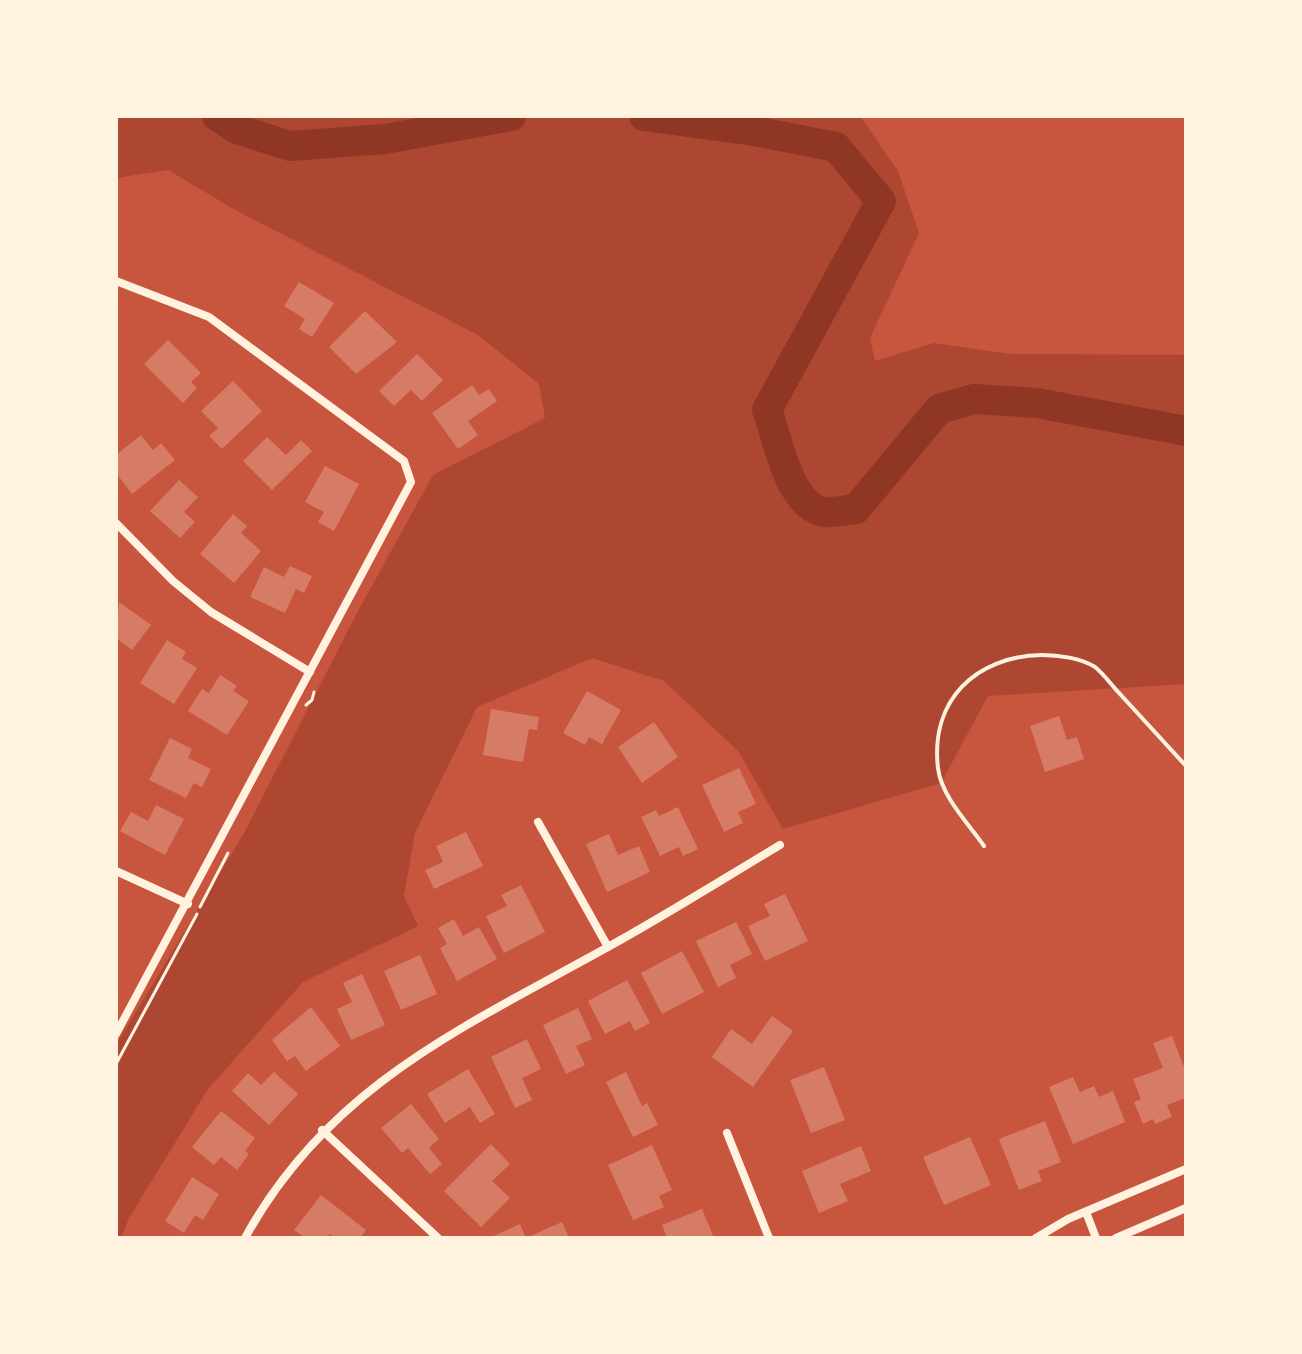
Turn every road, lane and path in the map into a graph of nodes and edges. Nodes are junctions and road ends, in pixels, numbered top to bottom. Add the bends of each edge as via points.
1 (116, 281) edge
2 (116, 523) edge
3 (310, 672) junction
4 (1186, 766) edge
5 (538, 822) dead end
6 (780, 845) dead end
7 (984, 846) dead end
8 (116, 871) edge
9 (188, 904) junction
10 (608, 947) junction
11 (116, 1034) edge
12 (322, 1130) junction
13 (727, 1133) dead end
14 (1186, 1169) edge
15 (1186, 1208) edge
16 (1086, 1212) junction
17 (245, 1238) edge
18 (438, 1238) edge
19 (769, 1238) edge
20 (1036, 1238) edge
21 (1096, 1238) edge
22 (1116, 1238) edge

1 - 3 street via 209,317 404,461 411,477
2 - 3 street via 202,604
3 - 9 street
4 - 7 lane via 1094,667 1058,655 1016,656 981,668 956,693 943,717 938,771
5 - 10 street
6 - 10 street
8 - 9 street
9 - 11 street
10 - 12 street via 403,1064
12 - 17 street via 265,1200
12 - 18 street
13 - 19 street
14 - 16 street
15 - 22 street
16 - 20 street
16 - 21 street

